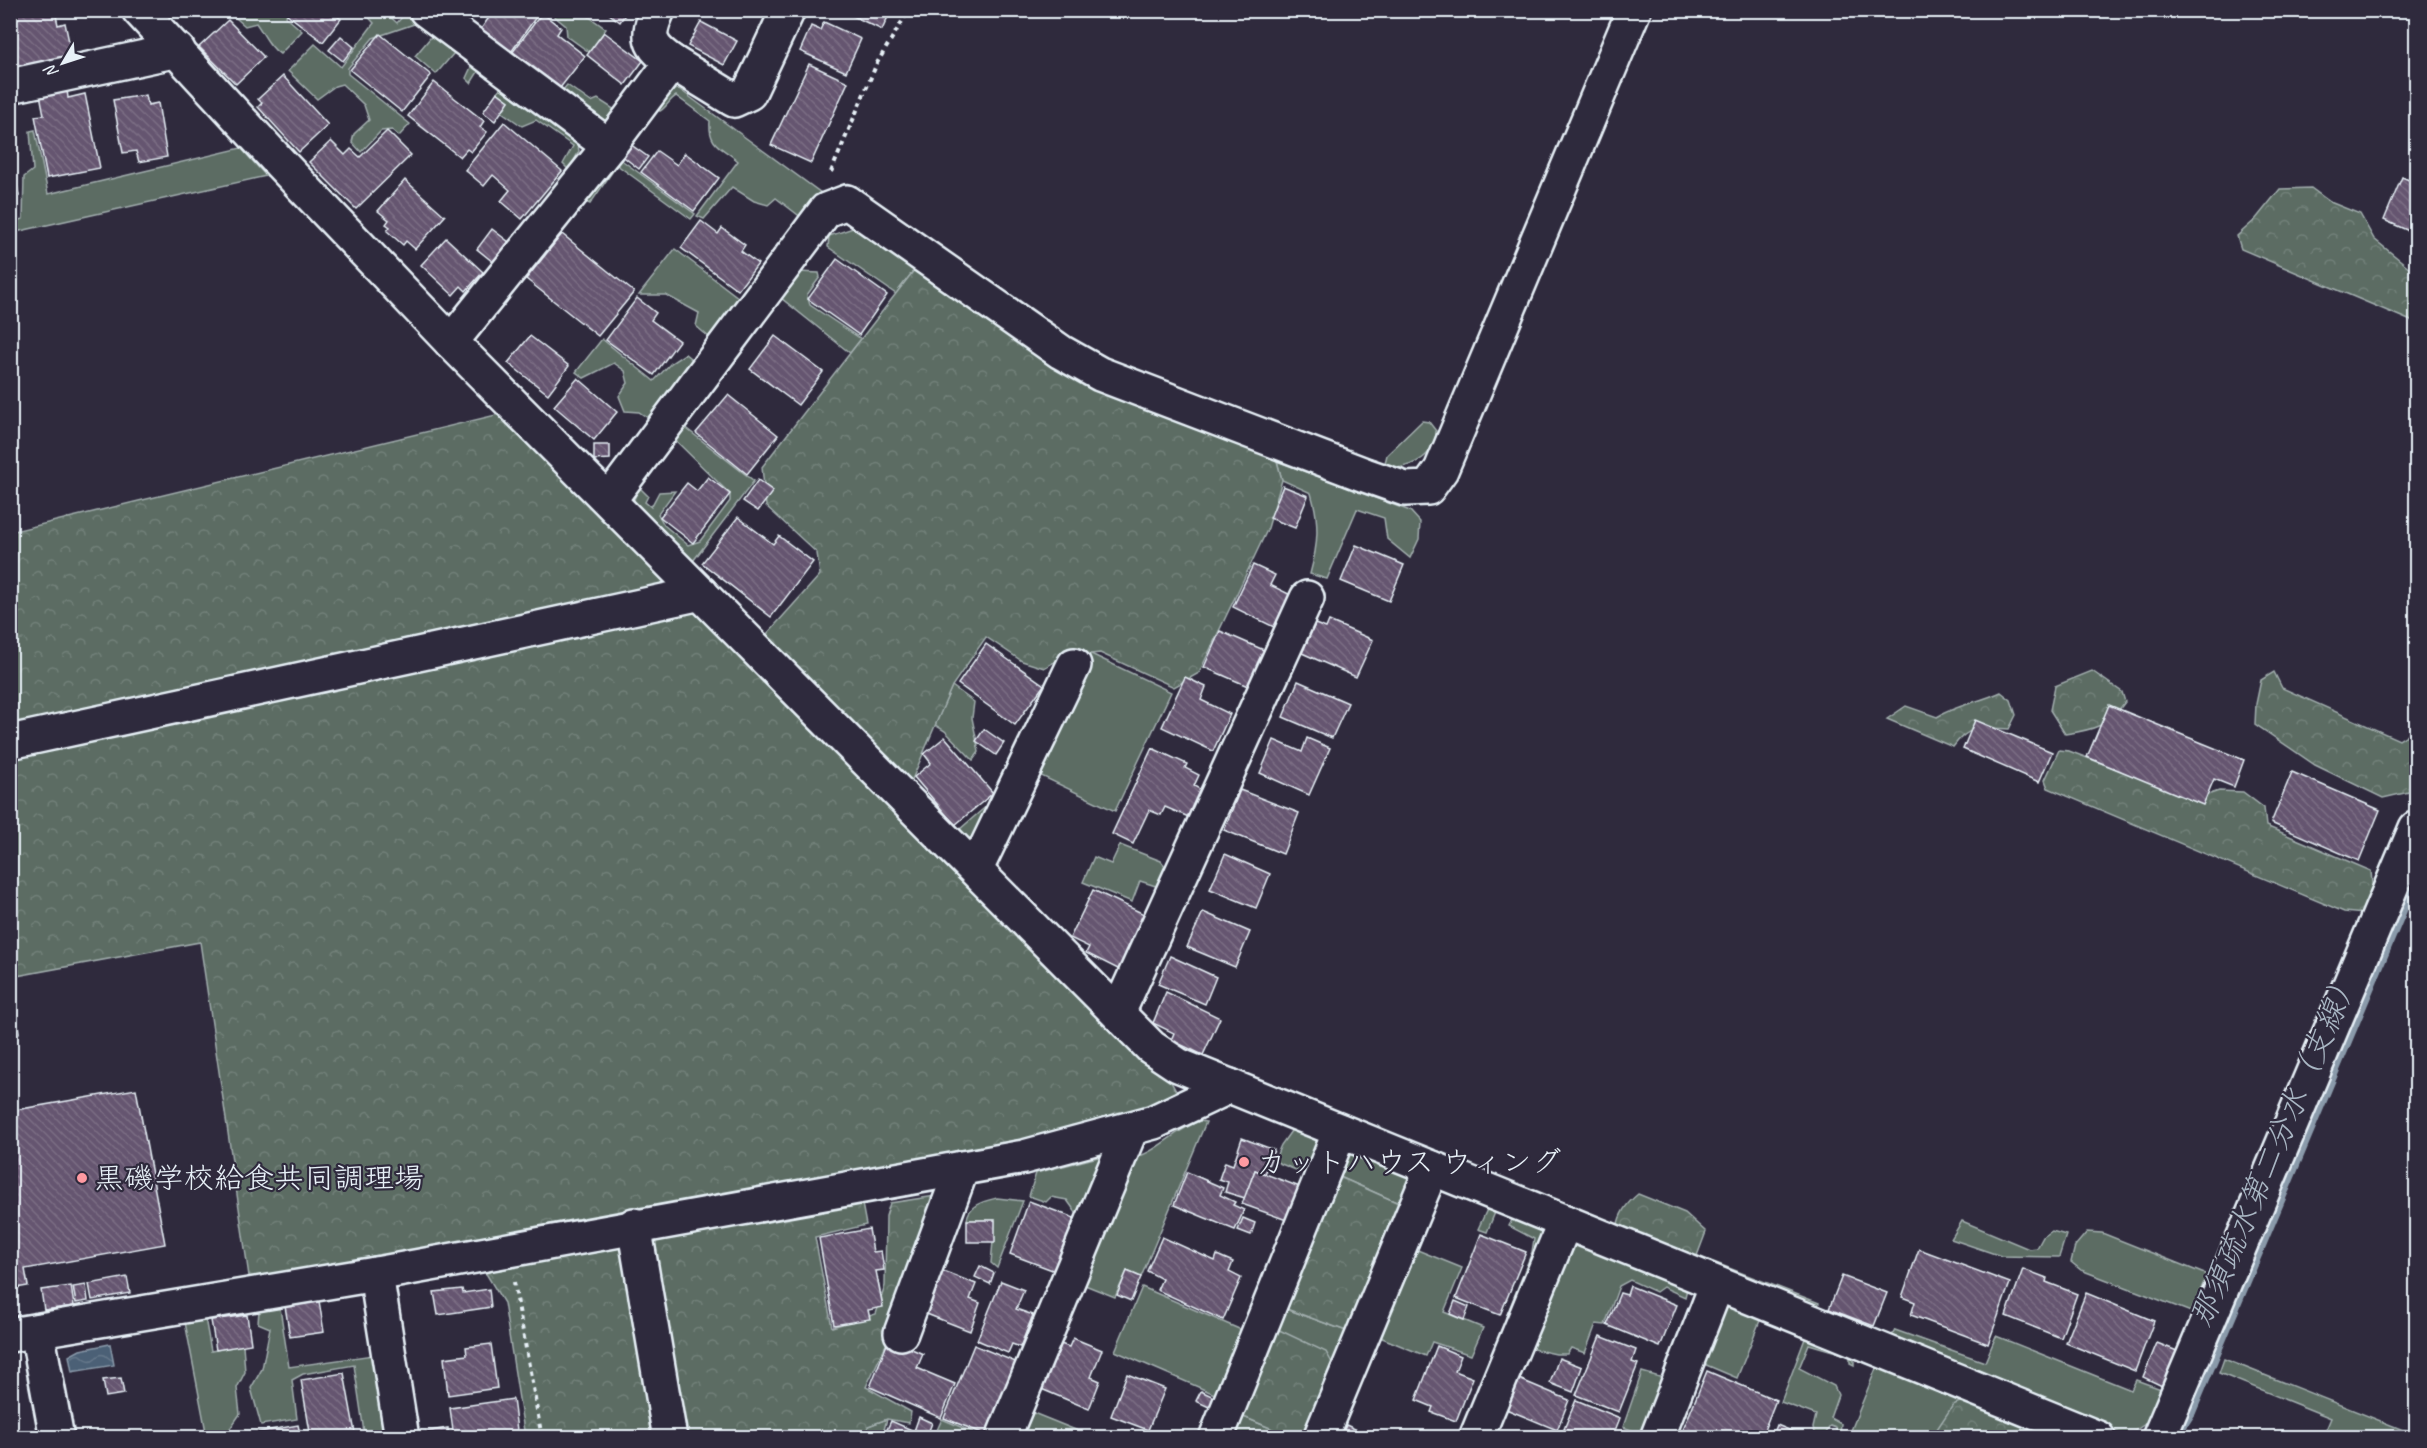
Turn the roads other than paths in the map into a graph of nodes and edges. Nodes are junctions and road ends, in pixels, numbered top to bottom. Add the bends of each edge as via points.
1 (139, 10) edge
2 (426, 10) edge
3 (658, 10) edge
4 (788, 10) edge
5 (1634, 10) edge
6 (177, 50) junction
7 (672, 62) junction
8 (10, 86) edge
9 (609, 146) junction
10 (451, 342) junction
11 (609, 500) junction
12 (701, 593) junction
13 (1307, 598) dead end
14 (1074, 665) dead end
15 (10, 742) edge
16 (2416, 828) edge
17 (976, 869) junction
18 (1118, 1013) junction
19 (1230, 1086) junction
20 (1131, 1129) junction
21 (1340, 1131) junction
22 (962, 1168) junction
23 (1432, 1168) junction
24 (1565, 1222) junction
25 (633, 1225) junction
26 (376, 1274) junction
27 (1717, 1284) junction
28 (24, 1333) edge
29 (901, 1333) dead end
30 (57, 1437) edge
31 (402, 1437) edge
32 (670, 1437) edge
33 (1003, 1437) edge
34 (1216, 1437) edge
35 (1320, 1437) edge
36 (1476, 1437) edge
37 (1657, 1437) edge
38 (2098, 1437) edge
39 (2159, 1437) edge

1 - 6 street
2 - 9 street
3 - 7 street via 650,40
4 - 7 street via 749,93 734,100
5 - 11 street via 1441,470 1428,488 1405,489 1365,476 1100,374 1061,352 847,202 826,210
6 - 8 street
6 - 10 street
7 - 9 street
9 - 10 street
10 - 11 street
11 - 12 street
12 - 15 street
12 - 17 street
13 - 18 street
14 - 17 street
16 - 39 street
17 - 18 street
18 - 19 street via 1151,1047 1178,1065
19 - 20 street
19 - 21 street
20 - 22 street via 1024,1157
20 - 33 street
21 - 23 street
21 - 34 street
22 - 25 street
22 - 29 street
23 - 24 street
23 - 35 street
24 - 27 street
24 - 36 street
25 - 26 street
25 - 32 street
26 - 28 street
26 - 31 street
27 - 37 street
27 - 38 street
28 - 30 street

